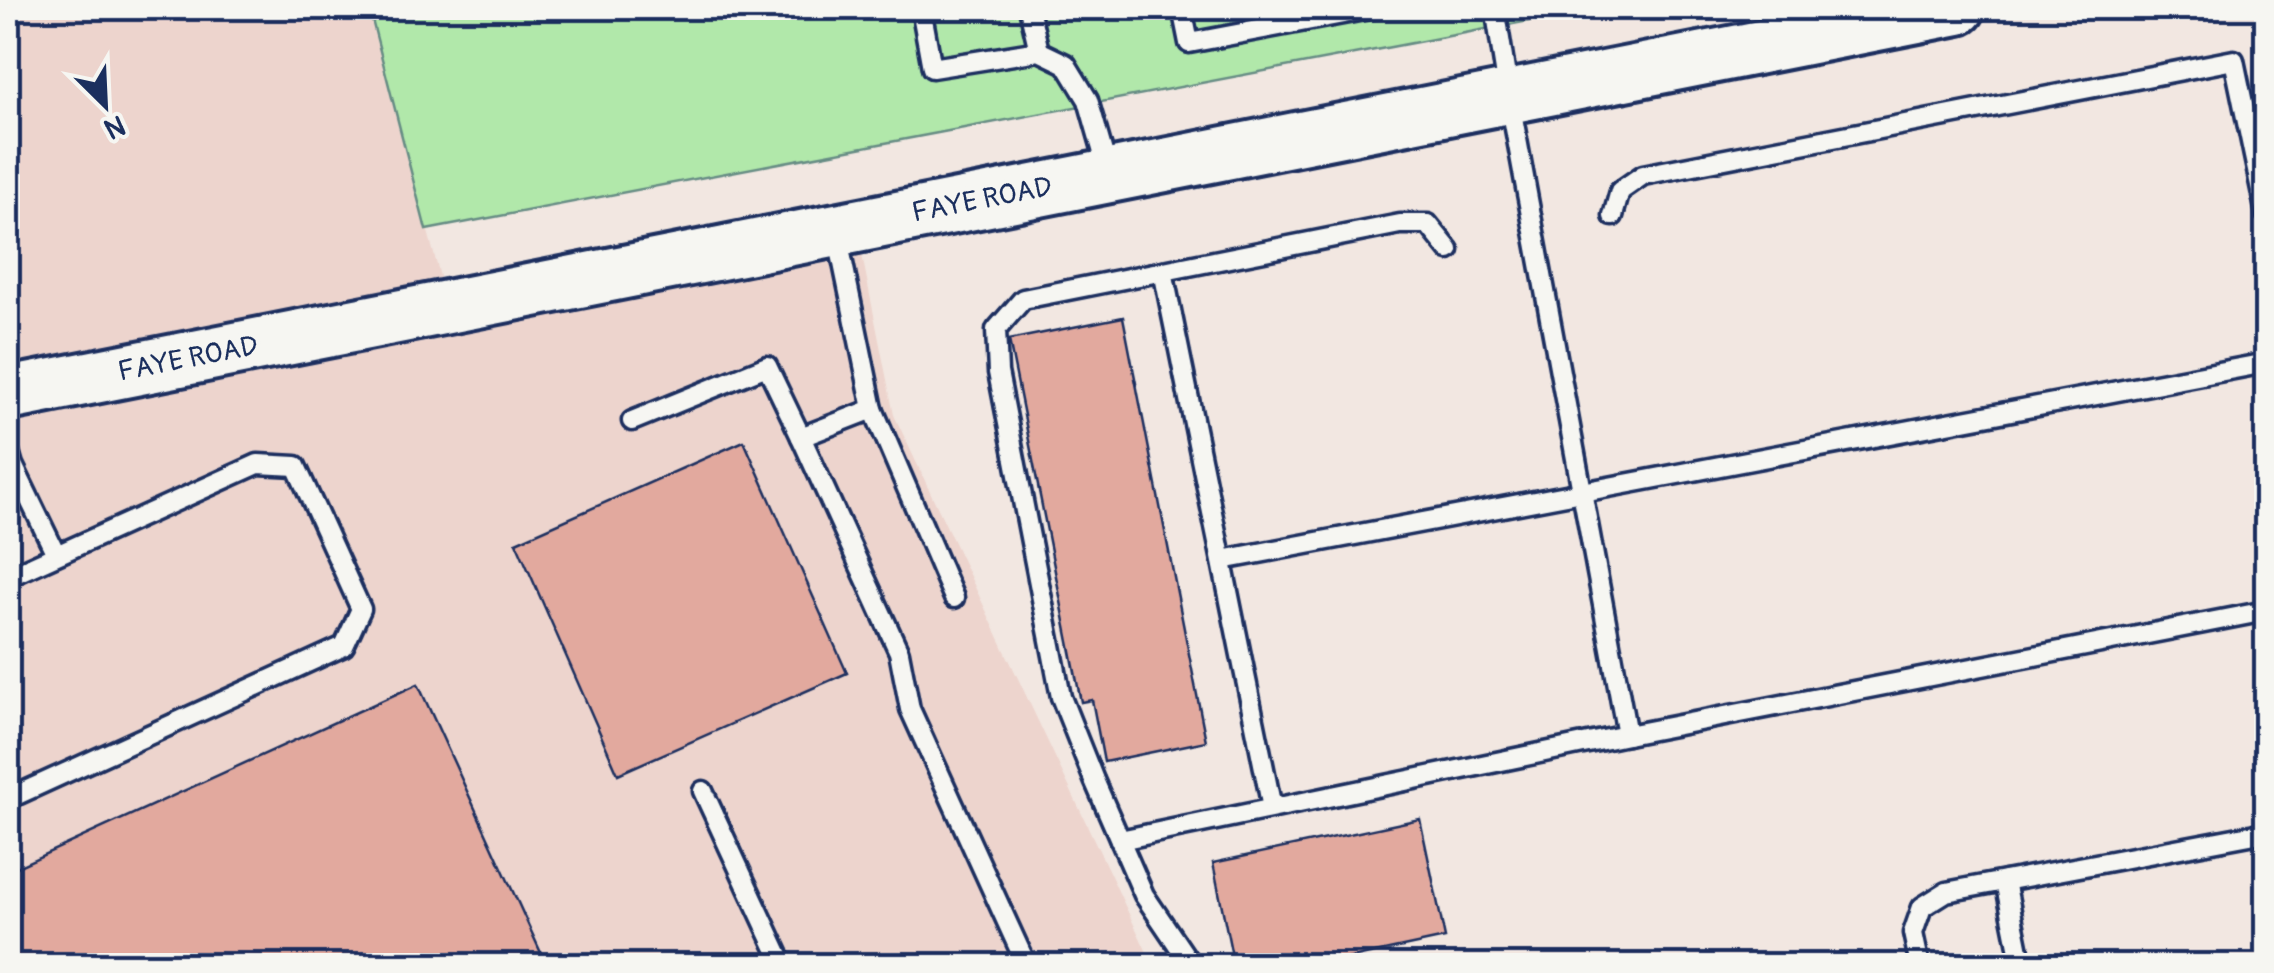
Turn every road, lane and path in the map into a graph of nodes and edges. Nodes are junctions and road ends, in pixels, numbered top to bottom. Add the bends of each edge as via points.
1 (921, 8) edge
2 (1030, 8) edge
3 (1182, 8) edge
4 (1375, 8) edge
5 (1498, 8) edge
6 (1958, 8) edge
7 (1039, 51) junction
8 (1509, 96) junction
9 (1110, 175) junction
10 (2266, 214) edge
11 (1613, 216) dead end
12 (836, 228) junction
13 (1449, 250) dead end
14 (1164, 271) junction
15 (2266, 363) edge
16 (8, 394) edge
17 (874, 409) junction
18 (632, 422) dead end
19 (800, 437) junction
20 (8, 448) edge
21 (1583, 494) junction
22 (56, 554) junction
23 (1222, 560) junction
24 (8, 577) edge
25 (954, 598) dead end
26 (2266, 611) edge
27 (1627, 735) junction
28 (702, 790) dead end
29 (8, 799) edge
30 (1272, 808) junction
31 (2266, 832) edge
32 (1120, 840) junction
33 (2005, 881) junction
34 (784, 966) edge
35 (1027, 966) edge
36 (1192, 966) edge
37 (1920, 966) edge
38 (2022, 966) edge

1 - 7 lane via 932,68
2 - 7 lane
3 - 4 lane via 1189,43
5 - 8 lane
6 - 8 street, FAYE ROAD
7 - 9 lane via 1066,64 1088,100
8 - 9 street, FAYE ROAD
8 - 21 lane
9 - 12 street, FAYE ROAD
10 - 11 lane via 2234,60 1643,175 1620,191
12 - 16 street, FAYE ROAD
12 - 17 lane
13 - 14 lane via 1428,224 1400,224
14 - 23 lane
14 - 32 lane via 1023,300 996,330 998,372 1061,696
15 - 21 lane
17 - 19 lane
17 - 25 lane
18 - 19 lane via 767,366
19 - 35 lane via 900,652 910,708
20 - 22 lane
21 - 23 lane
21 - 27 lane
22 - 24 lane
22 - 29 lane via 258,464 296,466 361,610 344,646
23 - 30 lane
26 - 27 lane
27 - 30 lane
28 - 34 lane
30 - 32 lane
31 - 33 lane
32 - 36 lane via 1144,895
33 - 37 lane via 1946,892 1922,907 1913,933
33 - 38 lane

